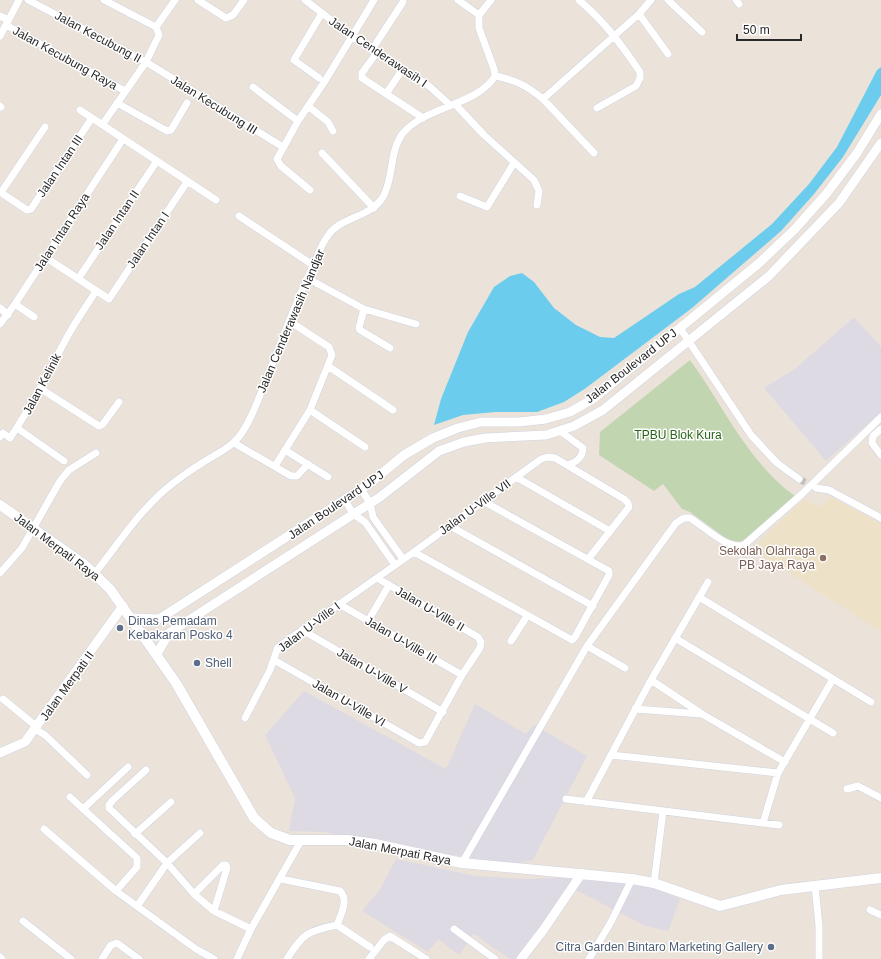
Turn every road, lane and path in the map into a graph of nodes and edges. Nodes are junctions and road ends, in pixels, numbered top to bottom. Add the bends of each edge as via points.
1 (19, 0) edge
2 (28, 0) edge
3 (104, 0) edge
4 (175, 0) edge
5 (198, 0) edge
6 (244, 0) edge
7 (305, 0) edge
8 (374, 0) edge
9 (458, 0) edge
10 (491, 0) edge
11 (579, 0) edge
12 (651, 0) edge
13 (668, 0) edge
14 (403, 2) dead end
15 (322, 13) junction
16 (639, 14) junction
17 (480, 15) junction
18 (0, 16) edge
19 (7, 23) junction
20 (157, 28) junction
21 (702, 32) dead end
22 (614, 35) junction
23 (0, 36) edge
24 (352, 36) junction
25 (374, 52) junction
26 (668, 54) dead end
27 (146, 62) junction
28 (400, 73) dead end
29 (495, 76) junction
30 (319, 78) dead end
31 (253, 87) dead end
32 (125, 91) junction
33 (386, 94) junction
34 (543, 99) junction
35 (118, 103) junction
36 (187, 103) dead end
37 (452, 105) junction
38 (308, 106) junction
39 (597, 108) dead end
40 (80, 110) dead end
41 (881, 114) edge
42 (92, 118) junction
43 (423, 118) junction
44 (298, 121) junction
45 (102, 125) junction
46 (45, 127) dead end
47 (333, 131) dead end
48 (123, 139) junction
49 (881, 143) edge
50 (283, 147) junction
51 (322, 153) dead end
52 (594, 153) dead end
53 (157, 161) junction
54 (514, 163) junction
55 (187, 182) junction
56 (310, 190) dead end
57 (460, 196) dead end
58 (216, 200) dead end
59 (538, 205) dead end
60 (374, 208) junction
61 (239, 216) dead end
62 (45, 257) junction
63 (313, 265) junction
64 (307, 278) junction
65 (78, 279) junction
66 (96, 290) junction
67 (15, 304) junction
68 (0, 308) edge
69 (364, 309) junction
70 (8, 314) junction
71 (34, 317) dead end
72 (289, 321) junction
73 (0, 324) edge
74 (416, 324) dead end
75 (680, 328) junction
76 (689, 340) junction
77 (390, 348) dead end
78 (328, 366) junction
79 (41, 389) junction
80 (119, 402) dead end
81 (310, 410) junction
82 (393, 410) dead end
83 (881, 417) edge
84 (18, 428) junction
85 (881, 429) edge
86 (560, 431) junction
87 (0, 437) edge
88 (234, 443) junction
89 (365, 447) dead end
90 (285, 450) junction
91 (96, 453) dead end
92 (881, 455) edge
93 (64, 462) dead end
94 (308, 464) junction
95 (567, 465) junction
96 (275, 466) junction
97 (328, 477) dead end
98 (516, 477) junction
99 (799, 479) tunnel mouth
100 (816, 488) tunnel mouth
101 (361, 489) junction
102 (345, 500) junction
103 (484, 501) junction
104 (370, 503) junction
105 (0, 505) edge
106 (353, 514) junction
107 (373, 517) junction
108 (881, 518) edge
109 (365, 522) junction
110 (450, 526) junction
111 (33, 529) junction
112 (610, 530) junction
113 (414, 552) junction
114 (589, 558) junction
115 (403, 560) junction
116 (395, 565) junction
117 (0, 573) edge
118 (95, 573) junction
119 (377, 578) junction
120 (708, 582) dead end
121 (389, 585) junction
122 (699, 597) junction
123 (339, 604) junction
124 (123, 606) junction
125 (592, 606) junction
126 (527, 616) junction
127 (132, 618) junction
128 (159, 619) junction
129 (368, 621) junction
130 (302, 630) junction
131 (169, 633) junction
132 (675, 638) junction
133 (511, 641) dead end
134 (587, 646) junction
135 (157, 654) junction
136 (274, 660) junction
137 (625, 668) dead end
138 (462, 675) junction
139 (833, 679) junction
140 (651, 680) junction
141 (3, 700) dead end
142 (871, 702) dead end
143 (635, 709) junction
144 (443, 712) junction
145 (702, 714) junction
146 (245, 718) dead end
147 (810, 719) junction
148 (36, 728) junction
149 (833, 733) dead end
150 (0, 753) edge
151 (611, 755) junction
152 (785, 762) junction
153 (128, 767) dead end
154 (146, 770) dead end
155 (778, 773) junction
156 (87, 776) dead end
157 (847, 789) dead end
158 (70, 797) dead end
159 (881, 798) edge
160 (566, 800) dead end
161 (171, 802) dead end
162 (586, 802) junction
163 (83, 809) junction
164 (662, 811) junction
165 (763, 823) junction
166 (779, 825) dead end
167 (44, 829) dead end
168 (200, 833) dead end
169 (135, 834) junction
170 (302, 839) junction
171 (167, 863) junction
172 (462, 863) junction
173 (582, 873) junction
174 (881, 878) edge
175 (281, 879) junction
176 (632, 879) junction
177 (654, 883) junction
178 (815, 886) junction
179 (116, 891) junction
180 (194, 894) junction
181 (138, 905) junction
182 (870, 910) dead end
183 (214, 911) junction
184 (881, 915) edge
185 (23, 921) dead end
186 (338, 925) junction
187 (251, 929) junction
188 (454, 929) dead end
189 (370, 947) dead end
190 (0, 957) edge
191 (2, 959) edge
192 (71, 959) edge
193 (102, 959) edge
194 (139, 959) edge
195 (214, 959) edge
196 (237, 959) edge
197 (287, 959) edge
198 (369, 959) edge
199 (426, 959) edge
200 (495, 959) edge
201 (521, 959) edge
202 (589, 959) edge
203 (818, 959) edge

1 - 19 street
2 - 27 street, Jalan Kecubung II
3 - 20 street
4 - 20 street
5 - 6 street via 226,18 233,15
7 - 15 street, Jalan Cenderawasih I
8 - 24 street
9 - 17 street
10 - 17 street
11 - 22 street via 598,16
12 - 16 street
13 - 21 street
14 - 25 street
15 - 24 street, Jalan Cenderawasih I
15 - 30 street via 294,60
16 - 22 street
16 - 26 street
17 - 29 street via 479,28
18 - 19 street, Jalan Kecubung Raya
19 - 23 street
19 - 32 street, Jalan Kecubung Raya
20 - 27 street via 159,38
22 - 34 street
22 - 39 street via 640,72 639,82
24 - 25 street, Jalan Cenderawasih I
24 - 38 street
25 - 33 street via 362,76
25 - 37 street, Jalan Cenderawasih I via 429,86
27 - 32 street
27 - 50 street, Jalan Kecubung III
28 - 33 street
29 - 34 street via 519,82
29 - 37 street, Jalan Cenderawasih Nandjar via 487,87
31 - 44 street
32 - 35 street
33 - 43 street
34 - 52 street
35 - 36 street via 166,131 171,130
35 - 45 street
37 - 43 street, Jalan Cenderawasih Nandjar
37 - 54 street, Jalan Cenderawasih I
38 - 44 street
38 - 47 street via 328,122
40 - 42 street
41 - 75 street, Jalan Boulevard UPJ via 827,193 794,230 758,264
42 - 45 street
42 - 46 street, Jalan Intan III via 31,209 25,210 3,194 3,189
43 - 60 street, Jalan Cenderawasih Nandjar via 402,134 393,158 386,190
44 - 50 street
45 - 48 street
48 - 53 street
48 - 62 street, Jalan Intan Raya
49 - 76 street, Jalan Boulevard UPJ via 839,203 806,239 769,276
50 - 56 street via 277,158 279,164
51 - 60 street
53 - 55 street
53 - 65 street, Jalan Intan II
54 - 57 street via 487,207
54 - 59 street, Jalan Cenderawasih I via 537,185
55 - 58 street
55 - 66 street, Jalan Intan I via 109,299
60 - 63 street, Jalan Cenderawasih Nandjar via 333,229 325,239
61 - 63 street
62 - 65 street
62 - 67 street, Jalan Intan Raya
63 - 64 street, Jalan Cenderawasih Nandjar
64 - 69 street
64 - 72 street, Jalan Cenderawasih Nandjar
65 - 66 street
66 - 79 street, Jalan Kelinik via 66,339
67 - 70 street, Jalan Intan Raya
67 - 71 street
68 - 70 street
69 - 74 street
69 - 77 street via 360,330
70 - 73 street, Jalan Intan Raya
72 - 78 street via 329,347 332,355
72 - 88 street, Jalan Cenderawasih Nandjar via 255,408
75 - 76 street
75 - 101 street, Jalan Boulevard UPJ via 593,399 570,412 546,419 481,422 458,428 433,438 404,455
76 - 86 street, Jalan Boulevard UPJ via 603,410
76 - 99 street via 751,435 777,463
78 - 81 street
78 - 82 street
79 - 80 street via 99,426
79 - 84 street, Jalan Kelinik
81 - 89 street
81 - 90 street
83 - 134 street via 802,495 744,545 738,547 725,542 690,518 680,520
84 - 87 street via 10,438 3,433
84 - 93 street, Jalan Kelinik
85 - 92 street via 873,436 872,443
86 - 95 street via 583,448 577,460
86 - 104 street, Jalan Boulevard UPJ via 546,435 485,438 439,451
88 - 96 street
88 - 118 street, Jalan Cenderawasih Nandjar via 171,485 142,514
90 - 94 street
90 - 96 street
91 - 111 street via 69,470
94 - 96 street via 293,477
94 - 97 street
95 - 98 street, Jalan U-Ville VII via 548,457 541,459
95 - 112 street via 628,503 629,507
98 - 103 street, Jalan U-Ville VII
98 - 112 street
100 - 108 street via 829,490
101 - 102 street, Jalan Boulevard UPJ
101 - 104 street
102 - 106 street
102 - 128 street, Jalan Boulevard UPJ
103 - 110 street, Jalan U-Ville VII
103 - 114 street
104 - 106 street, Jalan Boulevard UPJ
104 - 107 street
105 - 111 main road, Jalan Merpati Raya
106 - 109 street
106 - 131 street, Jalan Boulevard UPJ
107 - 109 street
107 - 115 street
109 - 116 street
110 - 113 street, Jalan U-Ville VII
110 - 125 street
111 - 117 street via 22,548
111 - 118 main road, Jalan Merpati Raya
112 - 114 street
113 - 115 street, Jalan U-Ville VII
113 - 126 street
114 - 125 street via 609,571
115 - 116 street, Jalan U-Ville I
116 - 119 street, Jalan U-Ville I
118 - 124 main road, Jalan Merpati Raya
119 - 121 street, Jalan U-Ville II
119 - 123 street, Jalan U-Ville I
120 - 122 street
121 - 129 street
121 - 138 street, Jalan U-Ville II via 478,637 481,642 480,648
122 - 132 street
122 - 139 street
123 - 129 street, Jalan U-Ville III
123 - 130 street, Jalan U-Ville I
124 - 127 main road, Jalan Merpati Raya
124 - 148 street, Jalan Merpati II
125 - 126 street via 572,640
126 - 133 street
127 - 128 street
127 - 135 main road, Jalan Merpati Raya
128 - 131 street
129 - 138 street, Jalan U-Ville III
130 - 136 street, Jalan U-Ville I via 278,647
130 - 144 street, Jalan U-Ville V
131 - 135 street, Jalan Boulevard UPJ
132 - 140 street
132 - 147 street
134 - 137 street
134 - 172 street
135 - 170 main road, Jalan Merpati Raya via 254,818 271,833 290,840
136 - 144 street, Jalan U-Ville VI via 419,743 425,742
136 - 146 street, Jalan U-Ville I
138 - 144 street
139 - 142 street
139 - 147 street
140 - 143 street
140 - 145 street
141 - 148 street
143 - 145 street
143 - 151 street
145 - 152 street
147 - 149 street
147 - 152 street
148 - 150 street, Jalan Merpati II via 20,746
148 - 156 street
151 - 155 street
151 - 162 street
152 - 155 street
153 - 163 street
154 - 169 street via 109,805 109,808
155 - 165 street
157 - 159 street via 858,786
158 - 163 street
160 - 162 street
161 - 169 street
162 - 164 street
163 - 179 street via 137,858 137,867
164 - 165 street
164 - 177 street
165 - 166 street
167 - 179 street
168 - 171 street
169 - 171 street
170 - 172 main road, Jalan Merpati Raya via 348,840 375,844
170 - 175 street
171 - 180 street
171 - 181 street
172 - 173 main road, Jalan Merpati Raya
173 - 176 main road, Jalan Merpati Raya
173 - 201 street
174 - 178 main road, Jalan Merpati Raya
175 - 186 street via 340,891 344,895 344,902
175 - 187 street
176 - 177 main road, Jalan Merpati Raya
176 - 202 street
177 - 178 main road, Jalan Merpati Raya via 720,906 781,890
178 - 203 street via 819,926
179 - 181 street
180 - 183 street
180 - 183 street via 223,865 226,865
181 - 195 street via 196,949
182 - 184 street
183 - 187 street
185 - 192 street
186 - 189 street
186 - 197 street via 320,928 303,936
187 - 196 street
188 - 200 street
190 - 191 street
193 - 194 street via 111,945 117,943
198 - 199 street via 390,936

